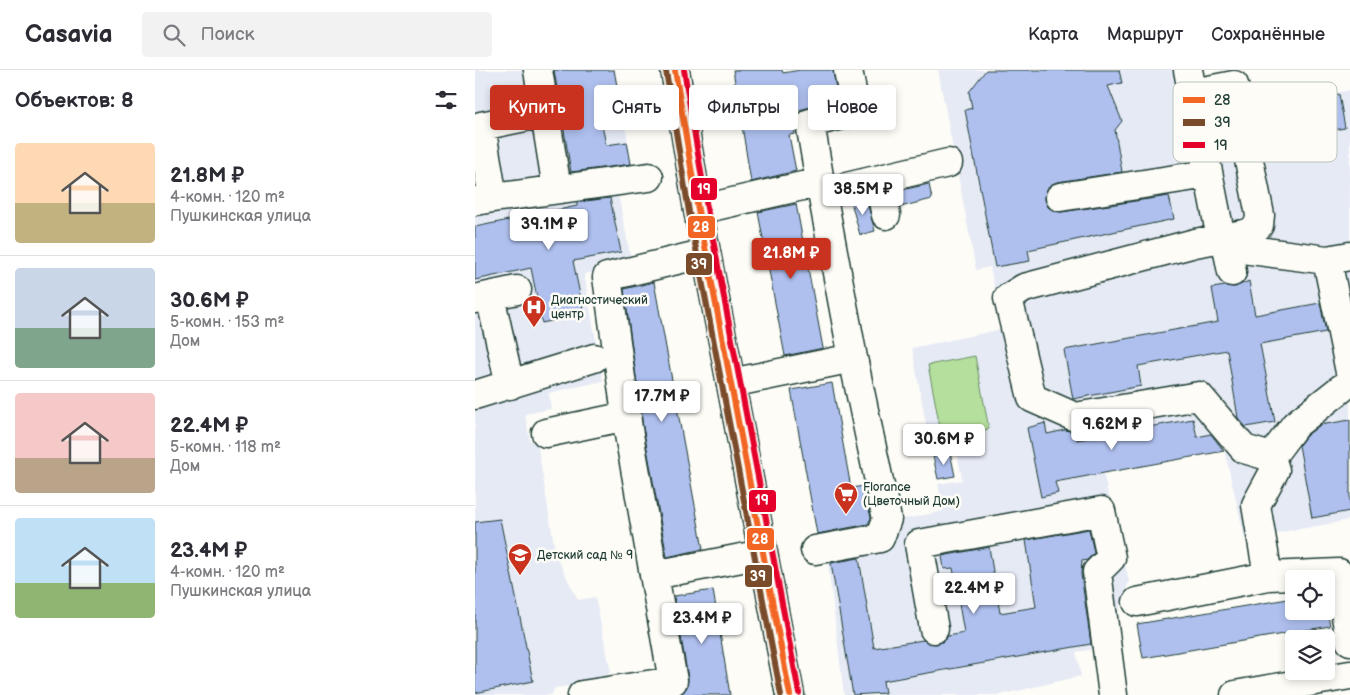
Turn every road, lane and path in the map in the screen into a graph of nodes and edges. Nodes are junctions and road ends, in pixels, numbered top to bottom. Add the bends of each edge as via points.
1 (538, 70) edge
2 (675, 70) edge
3 (848, 70) edge
4 (540, 85) edge
5 (490, 124) edge
6 (548, 130) edge
7 (1206, 162) edge
8 (1249, 162) edge
9 (948, 163) dead end
10 (1208, 174) junction
11 (649, 177) dead end
12 (878, 180) junction
13 (820, 187) junction
14 (557, 189) junction
15 (1060, 197) dead end
16 (484, 200) edge
17 (698, 210) junction
18 (886, 215) dead end
19 (1227, 252) junction
20 (706, 253) junction
21 (1339, 258) edge
22 (517, 290) dead end
23 (482, 297) edge
24 (594, 358) dead end
25 (853, 358) junction
26 (731, 383) junction
27 (1348, 383) edge
28 (510, 385) junction
29 (475, 395) edge
30 (627, 416) junction
31 (546, 433) dead end
32 (1271, 456) junction
33 (880, 538) junction
34 (919, 544) junction
35 (815, 550) dead end
36 (762, 554) junction
37 (654, 574) junction
38 (1268, 576) junction
39 (1346, 592) edge
40 (1137, 602) dead end
41 (934, 629) dead end
42 (1350, 641) edge
43 (1350, 675) edge
44 (1300, 690) edge
45 (582, 695) edge
46 (790, 695) edge
47 (1113, 695) edge
48 (1235, 695) edge

1 - 4 main road
2 - 17 main road
3 - 13 main road via 856,112 810,123
5 - 16 main road via 481,126
6 - 14 main road
7 - 10 main road
8 - 19 main road via 1259,225
9 - 12 main road
10 - 15 main road
10 - 19 main road
11 - 14 main road
12 - 13 main road
12 - 18 main road
13 - 17 main road
13 - 25 main road
14 - 16 main road
17 - 20 main road
19 - 21 main road
19 - 32 main road via 1024,288 1008,298 1032,398 1075,417 1199,396 1243,449
20 - 26 main road
20 - 30 main road via 607,277
21 - 27 main road
22 - 23 main road
23 - 28 main road
24 - 28 main road
25 - 26 main road
25 - 33 main road via 887,519
26 - 36 main road
27 - 32 main road via 1295,425
28 - 29 main road
30 - 31 main road
30 - 37 main road
32 - 38 main road via 1275,470 1256,505
33 - 34 main road
33 - 35 main road
34 - 41 main road
34 - 47 main road via 1101,511 1111,558 1097,572
36 - 37 main road
36 - 46 main road
37 - 45 main road via 673,681
38 - 39 main road via 1339,573
38 - 40 main road
39 - 42 main road
43 - 44 main road
44 - 48 main road

